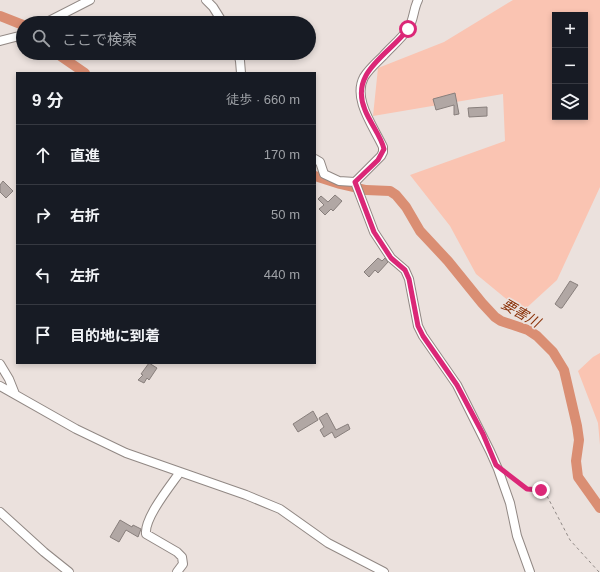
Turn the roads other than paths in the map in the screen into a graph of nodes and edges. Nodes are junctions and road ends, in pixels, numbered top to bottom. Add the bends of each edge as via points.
1 (90, 0) edge
2 (206, 0) edge
3 (418, 0) edge
4 (58, 16) edge
5 (219, 16) edge
6 (16, 37) edge
7 (0, 41) edge
8 (240, 60) edge
9 (241, 72) edge
10 (316, 160) edge
11 (357, 187) junction
12 (0, 364) edge
13 (0, 386) edge
14 (15, 394) junction
15 (180, 472) junction
16 (0, 512) edge
17 (69, 572) edge
18 (177, 572) edge
19 (384, 572) edge
20 (530, 572) edge

1 - 4 street
2 - 5 street
3 - 11 street via 408,29 364,78 361,89 362,104 384,149
6 - 7 street
8 - 9 street
10 - 11 street via 320,162 324,174
11 - 20 street via 374,232 391,258 405,270 418,326 423,336 457,385 483,434 510,503 517,536
12 - 14 street
13 - 14 street
14 - 15 street via 106,444
15 - 18 street via 145,528 146,534 182,557 183,564
15 - 19 street via 285,511 328,542
16 - 17 street

